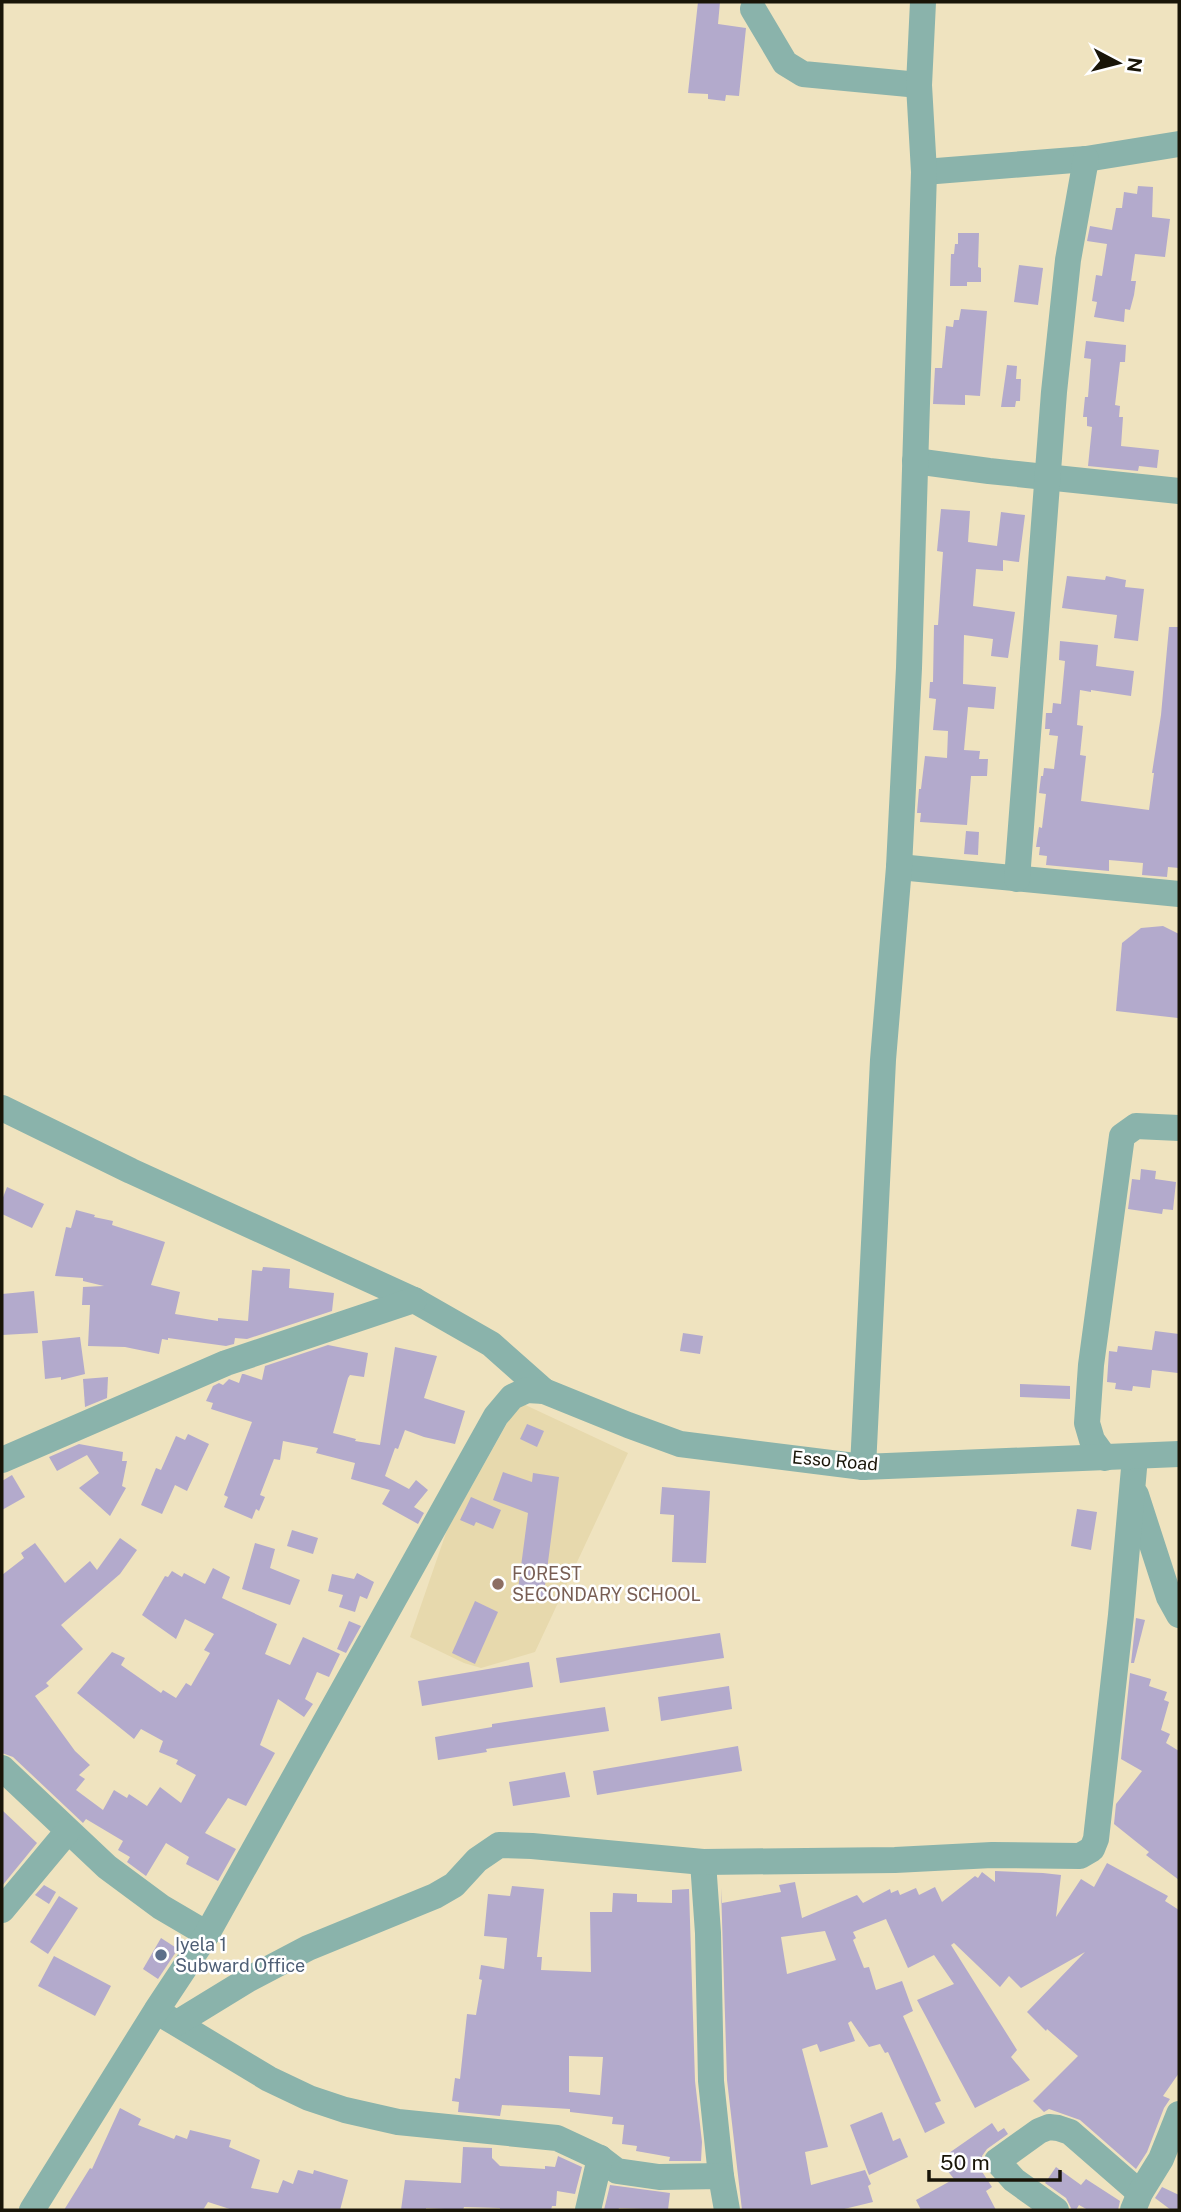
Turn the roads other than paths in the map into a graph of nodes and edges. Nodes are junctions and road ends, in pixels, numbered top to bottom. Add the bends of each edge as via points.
1 (923, 2) edge
2 (753, 9) dead end
3 (919, 85) junction
4 (1179, 144) edge
5 (1086, 159) junction
6 (924, 172) junction
7 (915, 461) junction
8 (1049, 476) junction
9 (1179, 491) edge
10 (899, 867) junction
11 (1017, 879) junction
12 (1179, 894) edge
13 (2, 1108) edge
14 (1179, 1128) edge
15 (414, 1300) junction
16 (544, 1391) junction
17 (1179, 1454) edge
18 (1135, 1457) junction
19 (1105, 1458) junction
20 (2, 1460) edge
21 (863, 1467) junction
22 (1133, 1483) junction
23 (1179, 1615) edge
24 (2, 1768) edge
25 (67, 1832) junction
26 (703, 1862) junction
27 (2, 1910) edge
28 (208, 1934) junction
29 (167, 2017) junction
30 (1179, 2114) edge
31 (600, 2158) junction
32 (721, 2176) junction
33 (1136, 2202) edge
34 (32, 2210) edge
35 (588, 2210) edge
36 (727, 2210) edge
37 (1056, 2210) edge

1 - 3 street
2 - 3 street via 785,63 803,74
3 - 6 street
4 - 5 street
5 - 6 street
5 - 8 street via 1068,260
6 - 7 street
7 - 8 street
7 - 10 street
8 - 9 street
8 - 11 street
10 - 11 street
10 - 21 street via 882,1074
11 - 12 street
13 - 15 street, Esso Road
14 - 19 street via 1136,1126 1122,1136 1087,1423
15 - 16 street, Esso Road via 491,1344
15 - 20 street via 226,1363
16 - 21 street, Esso Road via 680,1444
16 - 28 street via 527,1390 512,1397 496,1416
17 - 18 street, Esso Road
18 - 19 street, Esso Road
18 - 22 street
19 - 21 street, Esso Road
22 - 23 street via 1169,1597
22 - 26 street via 1092,1849 1080,1856
24 - 25 street
25 - 27 street
25 - 28 street via 160,1907
26 - 29 street via 499,1845 435,1896 308,1948
26 - 32 street via 711,2081
28 - 29 street
29 - 31 street via 269,2079 321,2102 398,2122 557,2138
29 - 34 street
30 - 33 street via 1161,2159
31 - 32 street via 617,2171 634,2174
31 - 35 street
32 - 36 street
33 - 37 street via 1070,2132 1049,2127 997,2161 1014,2180

